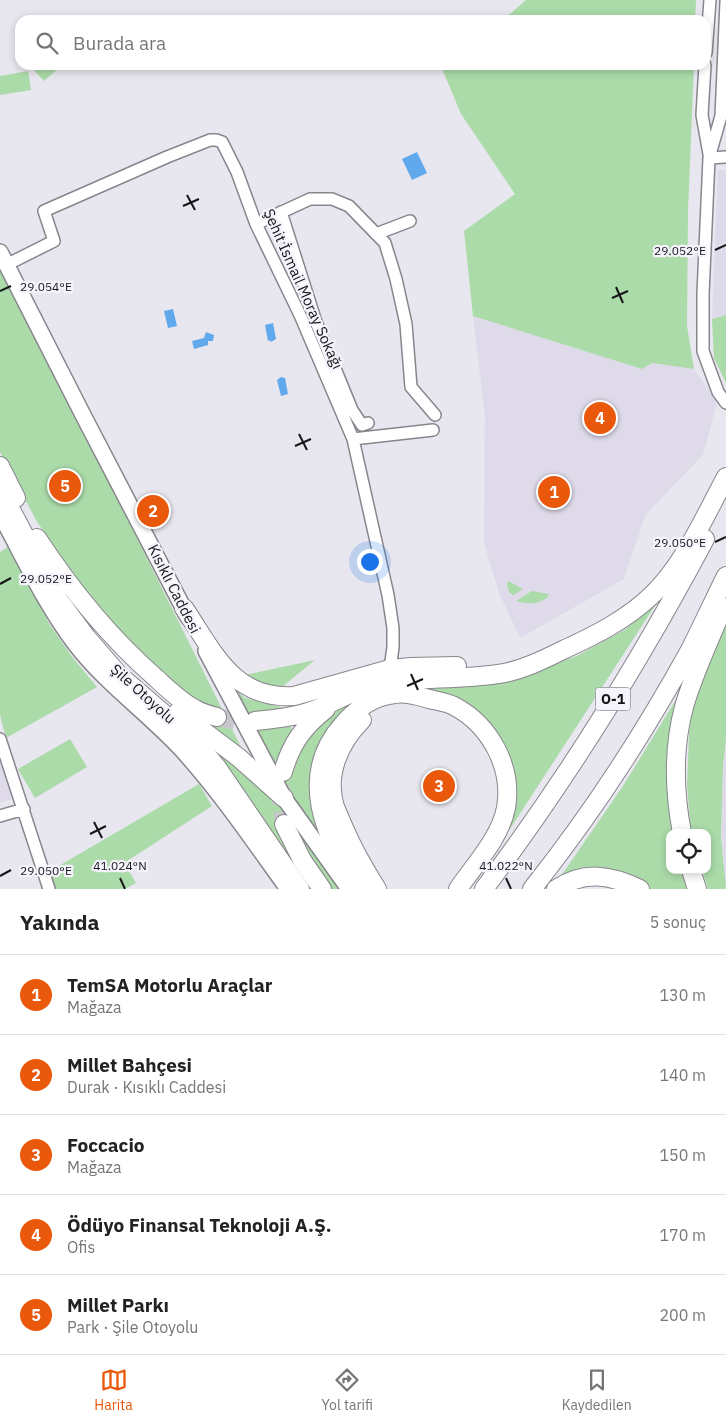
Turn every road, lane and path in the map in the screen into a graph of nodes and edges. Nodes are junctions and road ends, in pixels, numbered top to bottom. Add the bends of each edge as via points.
1 (710, 0) edge
2 (726, 2) edge
3 (709, 15) edge
4 (705, 70) edge
5 (710, 158) junction
6 (726, 158) edge
7 (281, 212) junction
8 (410, 220) dead end
9 (256, 224) junction
10 (376, 234) junction
11 (3, 258) edge
12 (726, 403) edge
13 (435, 415) dead end
14 (368, 423) dead end
15 (433, 430) dead end
16 (353, 439) junction
17 (0, 466) edge
18 (726, 477) edge
19 (0, 488) edge
20 (726, 499) edge
21 (0, 514) edge
22 (4, 530) edge
23 (37, 538) junction
24 (726, 576) edge
25 (726, 601) edge
26 (184, 608) junction
27 (546, 658) junction
28 (390, 670) junction
29 (343, 698) junction
30 (425, 698) junction
31 (216, 717) tunnel mouth
32 (255, 721) tunnel mouth
33 (0, 739) edge
34 (283, 772) tunnel mouth
35 (284, 798) junction
36 (24, 809) junction
37 (0, 816) edge
38 (284, 824) tunnel mouth
39 (682, 829) edge
40 (48, 889) edge
41 (288, 889) edge
42 (300, 889) edge
43 (322, 889) edge
44 (349, 889) edge
45 (358, 889) edge
46 (377, 889) edge
47 (458, 889) edge
48 (484, 889) edge
49 (532, 889) edge
50 (556, 889) edge
51 (640, 889) edge

1 - 3 street
2 - 5 street via 722,116
4 - 5 street via 702,115
5 - 6 street
5 - 12 street via 703,351 718,392
7 - 9 street
7 - 10 street via 310,199 332,199 349,206
7 - 14 street via 316,322 352,410 362,425
8 - 10 street
9 - 11 street, Şehit İsmail Moray Sokağı via 222,142 210,140 44,211 54,240
9 - 16 street, Şehit İsmail Moray Sokağı via 300,314
10 - 13 street via 385,243 396,279 406,324 411,387
11 - 26 main road, Kısıklı Caddesi
15 - 16 street
16 - 28 street, Şehit İsmail Moray Sokağı via 390,603 393,628
17 - 23 highway, Şile Otoyolu
18 - 27 highway via 689,545 652,595 601,632
19 - 42 highway, Şile Otoyolu via 58,599 87,638 119,675 192,738 216,766
20 - 48 highway, O-1 via 631,670 563,776
21 - 22 main road
22 - 41 main road via 76,645 122,695 182,750
23 - 31 highway via 74,591 124,648 182,700 196,710
23 - 35 highway, Şile Otoyolu via 55,575 77,608 125,666
24 - 49 highway, O-1 via 690,649 646,725 557,858
25 - 39 highway via 689,690 681,725 676,785
26 - 28 highway via 225,668 236,679 259,692 278,697 294,696
26 - 35 main road, Kısıklı Caddesi
27 - 28 highway via 496,666
27 - 29 highway via 500,674 407,679 369,686
29 - 32 highway via 302,714
29 - 34 highway via 303,730 288,754
30 - 45 highway via 395,694 370,701 348,717 326,747 317,784 322,811 341,860
30 - 46 highway via 390,704 365,717 350,732 335,764 332,791 335,806
30 - 47 highway via 453,706 483,729 497,750 506,780 506,807 497,832
33 - 36 street
35 - 44 main road, Kısıklı Caddesi
36 - 37 street
36 - 40 street
38 - 43 highway via 302,860
50 - 51 highway via 582,878 600,876 618,879

